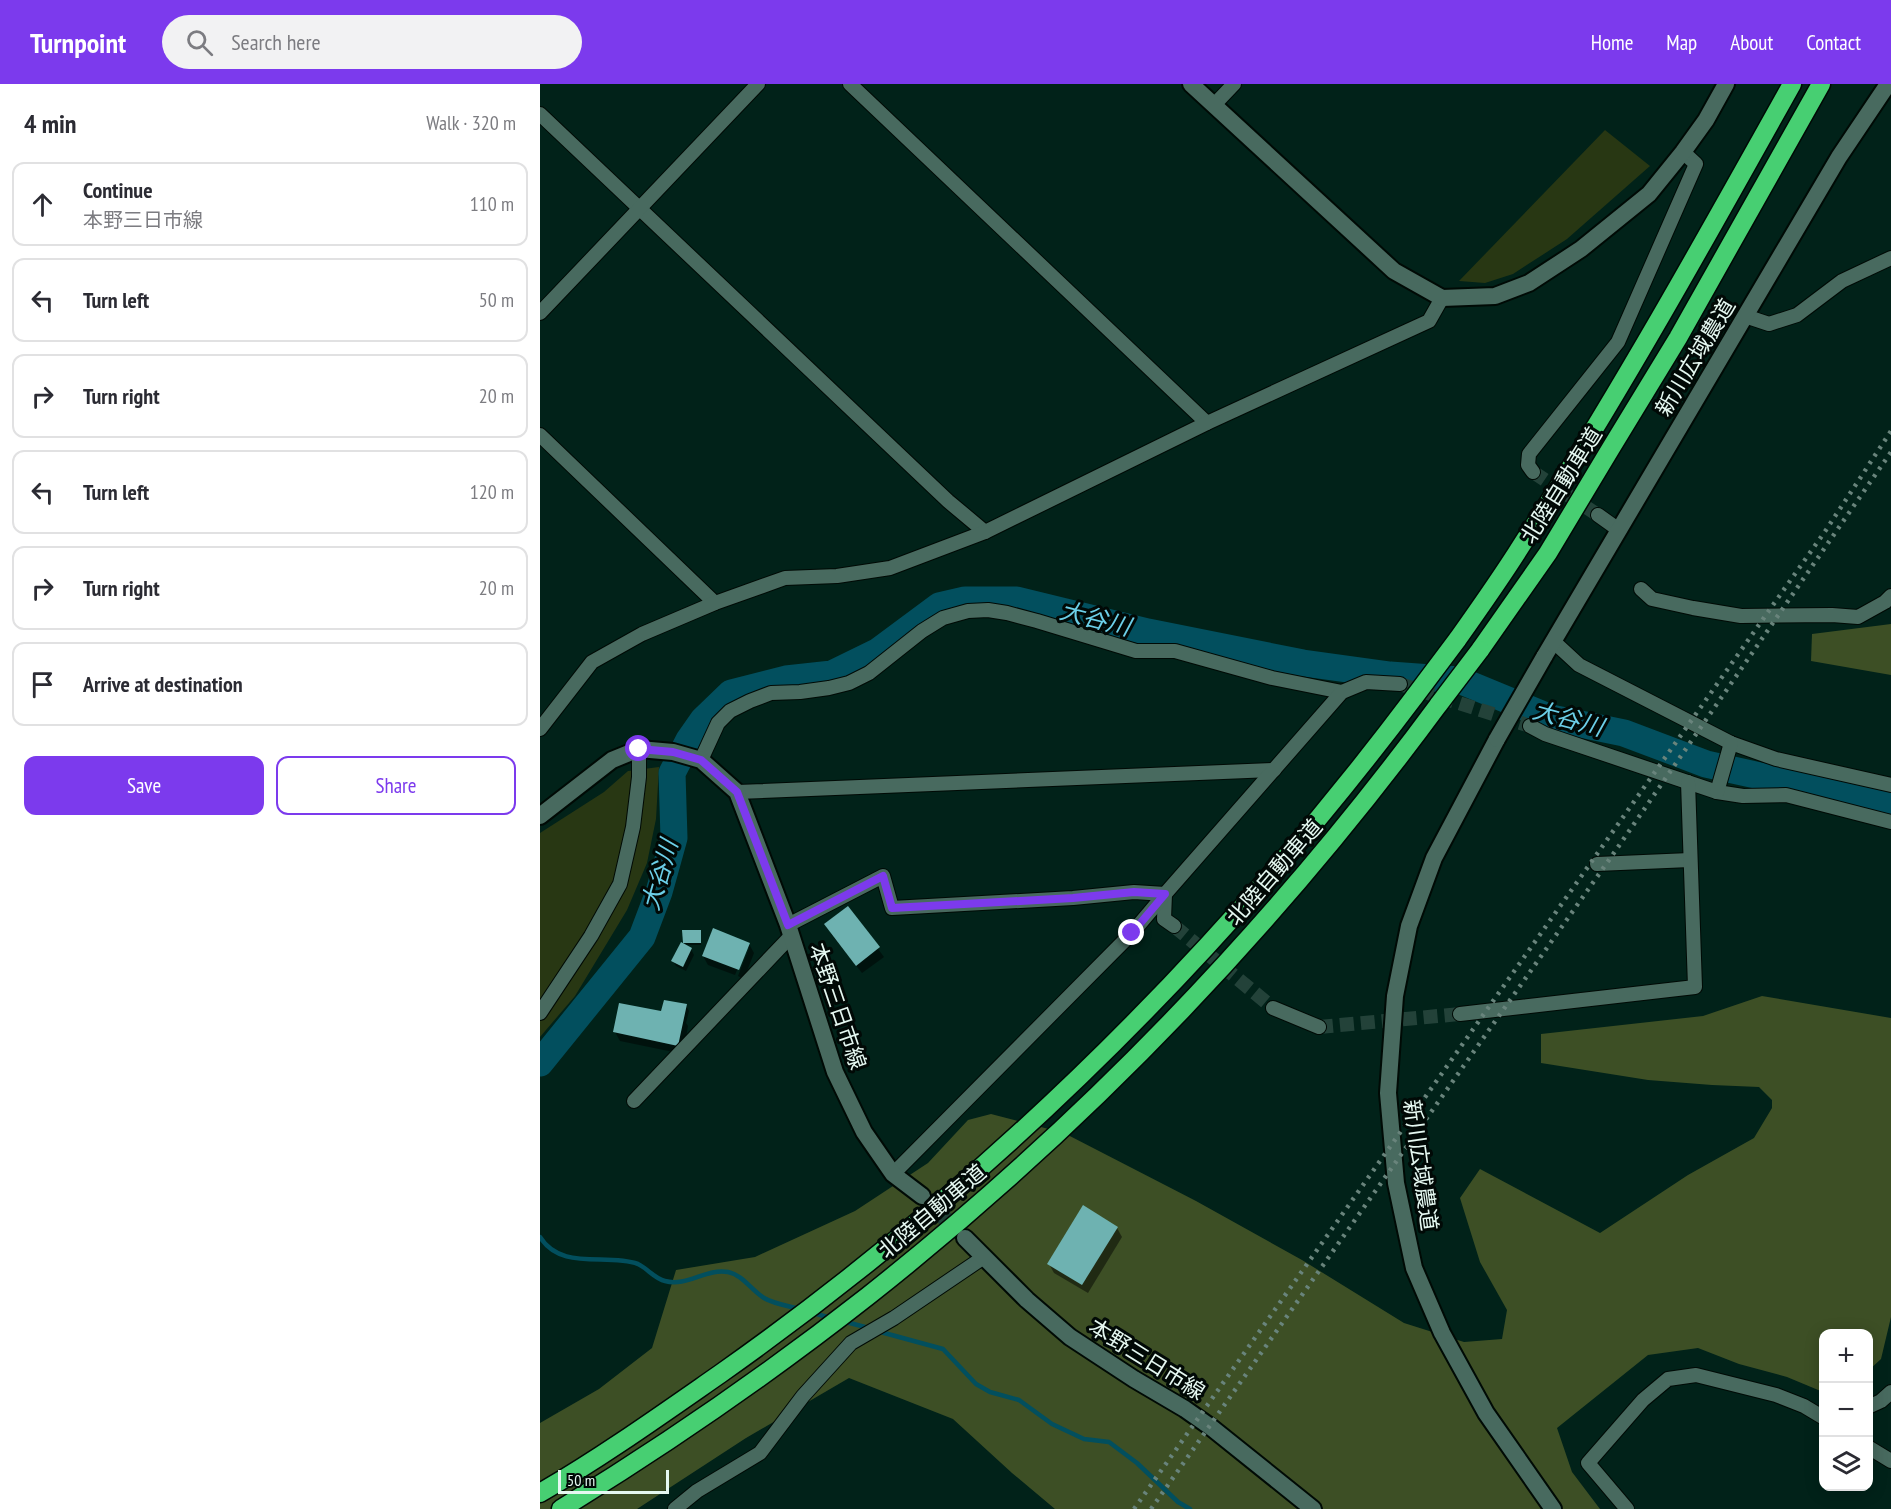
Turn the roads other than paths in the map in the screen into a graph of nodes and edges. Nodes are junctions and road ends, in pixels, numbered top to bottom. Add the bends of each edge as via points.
1 (758, 84) edge
2 (850, 84) edge
3 (1191, 84) edge
4 (1234, 84) edge
5 (1726, 84) edge
6 (1792, 84) edge
7 (1821, 84) edge
8 (1888, 84) edge
9 (1214, 105) junction
10 (540, 114) edge
11 (1683, 152) junction
12 (639, 208) junction
13 (1891, 258) edge
14 (1442, 298) junction
15 (540, 313) edge
16 (1745, 316) junction
17 (1207, 423) junction
18 (540, 435) edge
19 (1533, 472) dead end
20 (1598, 515) tunnel mouth
21 (1619, 530) junction
22 (985, 532) junction
23 (1641, 589) dead end
24 (1891, 596) edge
25 (715, 603) junction
26 (1553, 641) junction
27 (1400, 684) tunnel mouth
28 (1342, 692) junction
29 (1530, 726) tunnel mouth
30 (540, 729) edge
31 (1731, 743) junction
32 (639, 749) junction
33 (701, 760) junction
34 (1274, 770) junction
35 (1688, 782) junction
36 (1891, 785) edge
37 (737, 792) junction
38 (1717, 792) junction
39 (540, 816) edge
40 (1891, 822) edge
41 (1690, 860) junction
42 (1597, 864) dead end
43 (1165, 894) junction
44 (1174, 926) tunnel mouth
45 (789, 931) junction
46 (1273, 1008) tunnel mouth
47 (540, 1013) edge
48 (1460, 1014) tunnel mouth
49 (1319, 1027) tunnel mouth
50 (634, 1101) dead end
51 (893, 1174) junction
52 (922, 1196) tunnel mouth
53 (965, 1238) tunnel mouth
54 (984, 1257) junction
55 (1891, 1392) edge
56 (1873, 1405) edge
57 (1819, 1415) edge
58 (1873, 1450) edge
59 (1891, 1461) edge
60 (540, 1493) edge
61 (561, 1509) edge
62 (675, 1509) edge
63 (1313, 1509) edge
64 (1553, 1509) edge
65 (1627, 1509) edge

1 - 12 street
2 - 17 street
3 - 9 street
4 - 9 street
5 - 11 street
6 - 60 highway, 北陸自動車道, bridge via 1663,313 1521,547 1372,753 1217,937 1052,1104 948,1197 753,1351
7 - 61 highway, 北陸自動車道, bridge via 1678,338 1548,553 1397,761 1236,953 1052,1138 962,1218 771,1369
8 - 16 street, 新川広域農道 via 1839,157
9 - 14 street via 1394,271
10 - 12 street
11 - 14 street via 1649,194 1581,249 1529,283 1495,296
11 - 19 street via 1696,164 1618,342 1529,454 1528,465
12 - 15 street
12 - 22 street
13 - 16 street via 1842,281 1797,315 1769,324
14 - 17 street via 1429,321
16 - 21 street, 新川広域農道
17 - 22 street
18 - 25 street
20 - 21 street
21 - 26 street, 新川広域農道
22 - 25 street via 890,568 785,578
23 - 24 street via 1652,599 1742,616 1858,617
25 - 30 street via 642,634 592,662
26 - 31 street via 1579,665
26 - 64 street, 新川広域農道, bridge via 1434,858 1408,926 1395,996 1388,1093 1396,1183 1414,1268 1442,1333 1486,1413
27 - 28 street via 1366,682
28 - 33 street via 1272,678 1175,651 1136,651 1007,613 968,611 943,618 869,673 849,683 771,693 730,711 718,723
28 - 34 street
29 - 35 street
31 - 36 street via 1776,759
31 - 38 street
32 - 33 street, 本野三日市線
32 - 39 street, 本野三日市線 via 612,760
32 - 47 street via 633,827 620,884
33 - 37 street, 本野三日市線
34 - 37 street
34 - 43 street
35 - 38 street
35 - 41 street
37 - 45 street, 本野三日市線
38 - 40 street via 1786,795
41 - 42 street
41 - 48 street via 1695,987
43 - 44 street via 1164,919
43 - 45 street via 1134,892 892,908 883,876
43 - 51 street via 1132,933
45 - 50 street
45 - 51 street, 本野三日市線 via 835,1072 864,1132
46 - 49 street
51 - 52 street, 本野三日市線
53 - 54 street, 本野三日市線
54 - 62 street via 852,1343 803,1396 760,1453
54 - 63 street, 本野三日市線 via 1070,1336 1212,1428
55 - 56 street
57 - 65 street via 1776,1395 1696,1375 1668,1379 1643,1400 1588,1463
58 - 59 street

